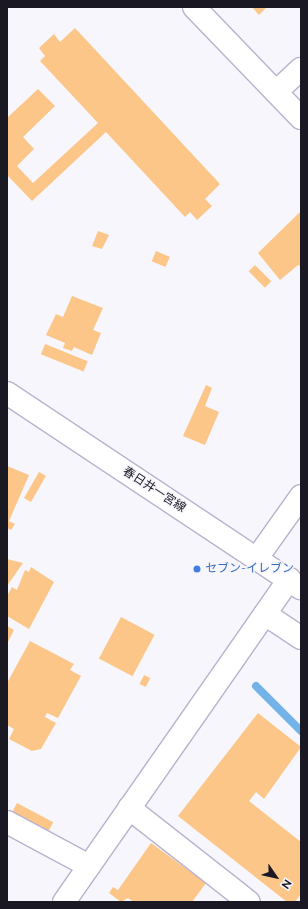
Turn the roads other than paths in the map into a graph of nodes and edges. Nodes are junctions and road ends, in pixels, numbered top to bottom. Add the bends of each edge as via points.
1 (194, 7) edge
2 (301, 69) edge
3 (276, 92) junction
4 (301, 118) edge
5 (7, 393) edge
6 (301, 496) edge
7 (257, 558) junction
8 (295, 584) edge
9 (265, 614) junction
10 (301, 638) edge
11 (129, 808) junction
12 (7, 822) edge
13 (89, 866) junction
14 (64, 902) edge
15 (249, 902) edge

1 - 3 street
2 - 3 street
3 - 4 street
5 - 7 street, 春日井一宮線
6 - 7 street
7 - 8 street, 春日井一宮線
8 - 9 street
9 - 10 street
9 - 11 street
11 - 13 street
11 - 15 street
12 - 13 street
13 - 14 street

